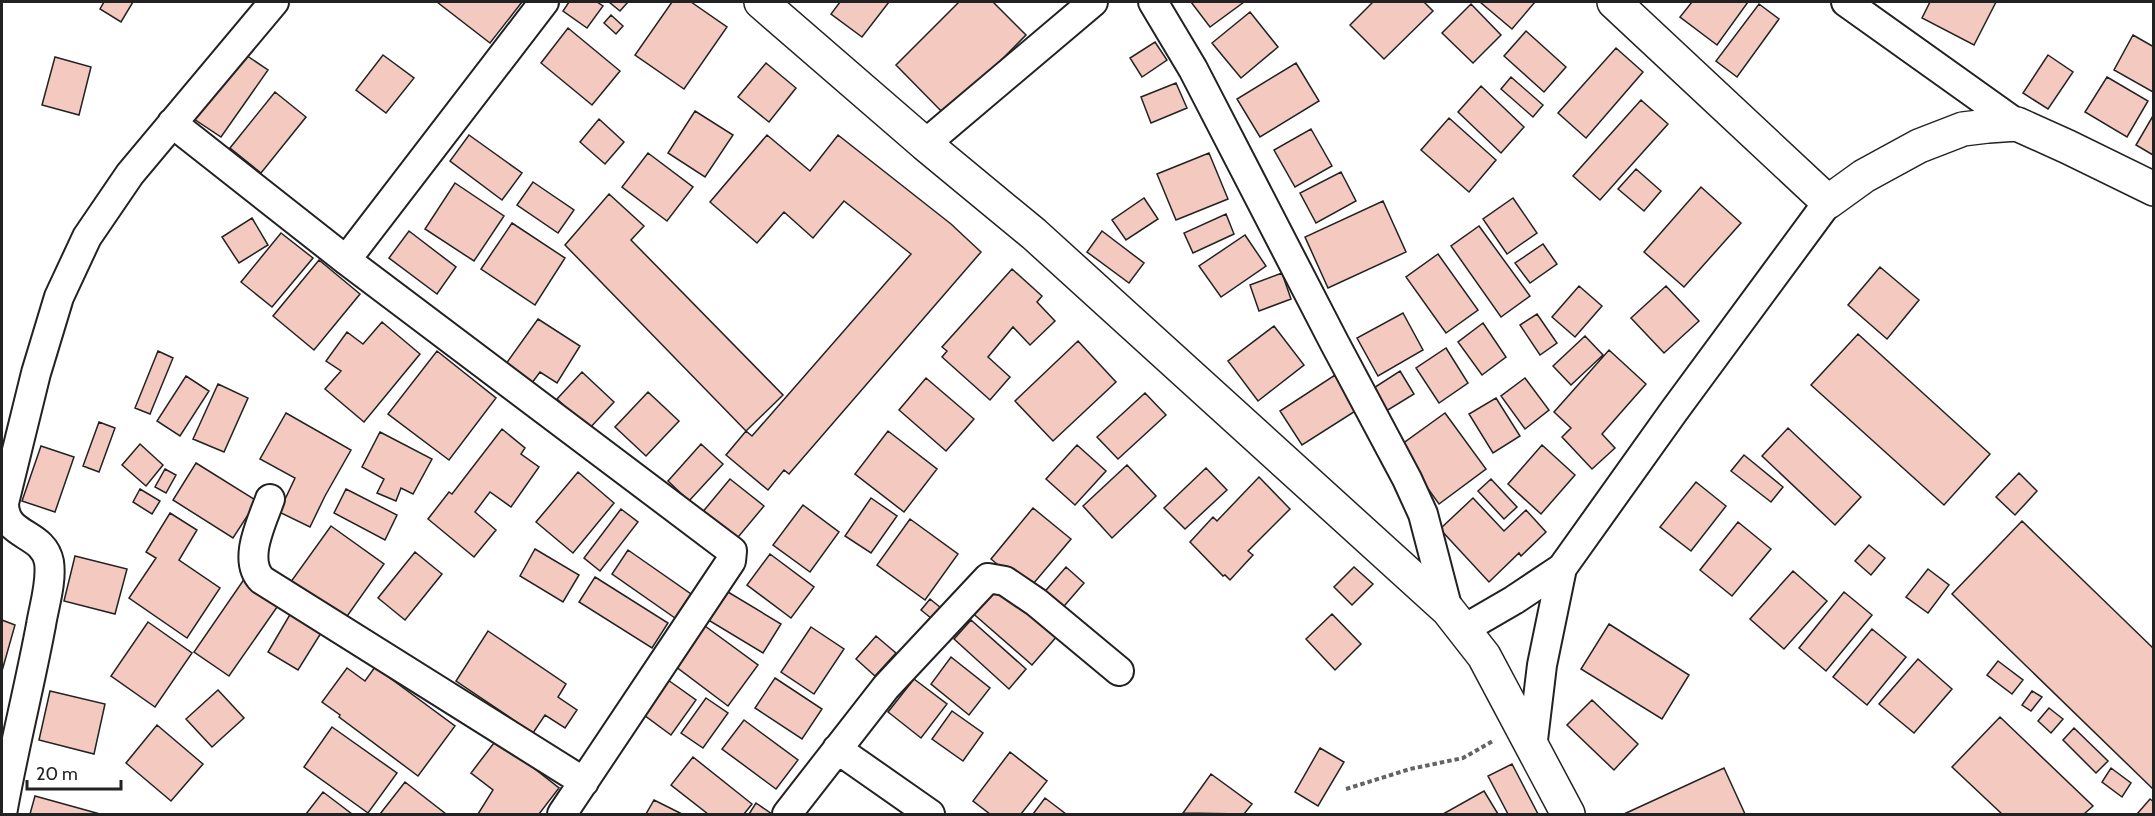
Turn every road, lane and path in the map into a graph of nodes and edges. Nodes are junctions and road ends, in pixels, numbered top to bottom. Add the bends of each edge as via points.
1 (274, 2) edge
2 (544, 2) edge
3 (761, 2) edge
4 (1093, 2) edge
5 (1153, 2) edge
6 (1614, 2) edge
7 (1846, 2) edge
8 (172, 123) junction
9 (2017, 124) junction
10 (925, 144) junction
11 (2154, 189) edge
12 (1828, 202) junction
13 (346, 260) junction
14 (270, 499) dead end
15 (1562, 568) junction
16 (1456, 620) junction
17 (1119, 671) dead end
18 (1527, 737) junction
19 (837, 749) junction
20 (584, 782) junction
21 (1346, 789) dead end
22 (2, 814) edge
23 (562, 814) edge
24 (787, 814) edge
25 (930, 814) edge
26 (1568, 814) edge

1 - 8 street
2 - 13 street
3 - 10 main road
4 - 10 street
5 - 16 street via 1193,69 1407,479 1423,514
6 - 12 main road
7 - 9 street
8 - 13 street
8 - 22 street via 130,174 87,237 64,287 36,373 9,482 4,514 40,545 49,562 37,647
9 - 11 main road
9 - 12 main road via 1963,129 1919,146 1864,176
10 - 16 main road via 1034,234
12 - 15 street
13 - 20 street via 732,551 729,564
14 - 20 street via 253,558 262,580
15 - 16 street via 1514,600
15 - 18 street
16 - 18 main road via 1484,656
17 - 19 street via 1036,602 1005,581 988,578 886,687
18 - 21 path
18 - 26 main road
19 - 24 street
19 - 25 street
20 - 23 street

